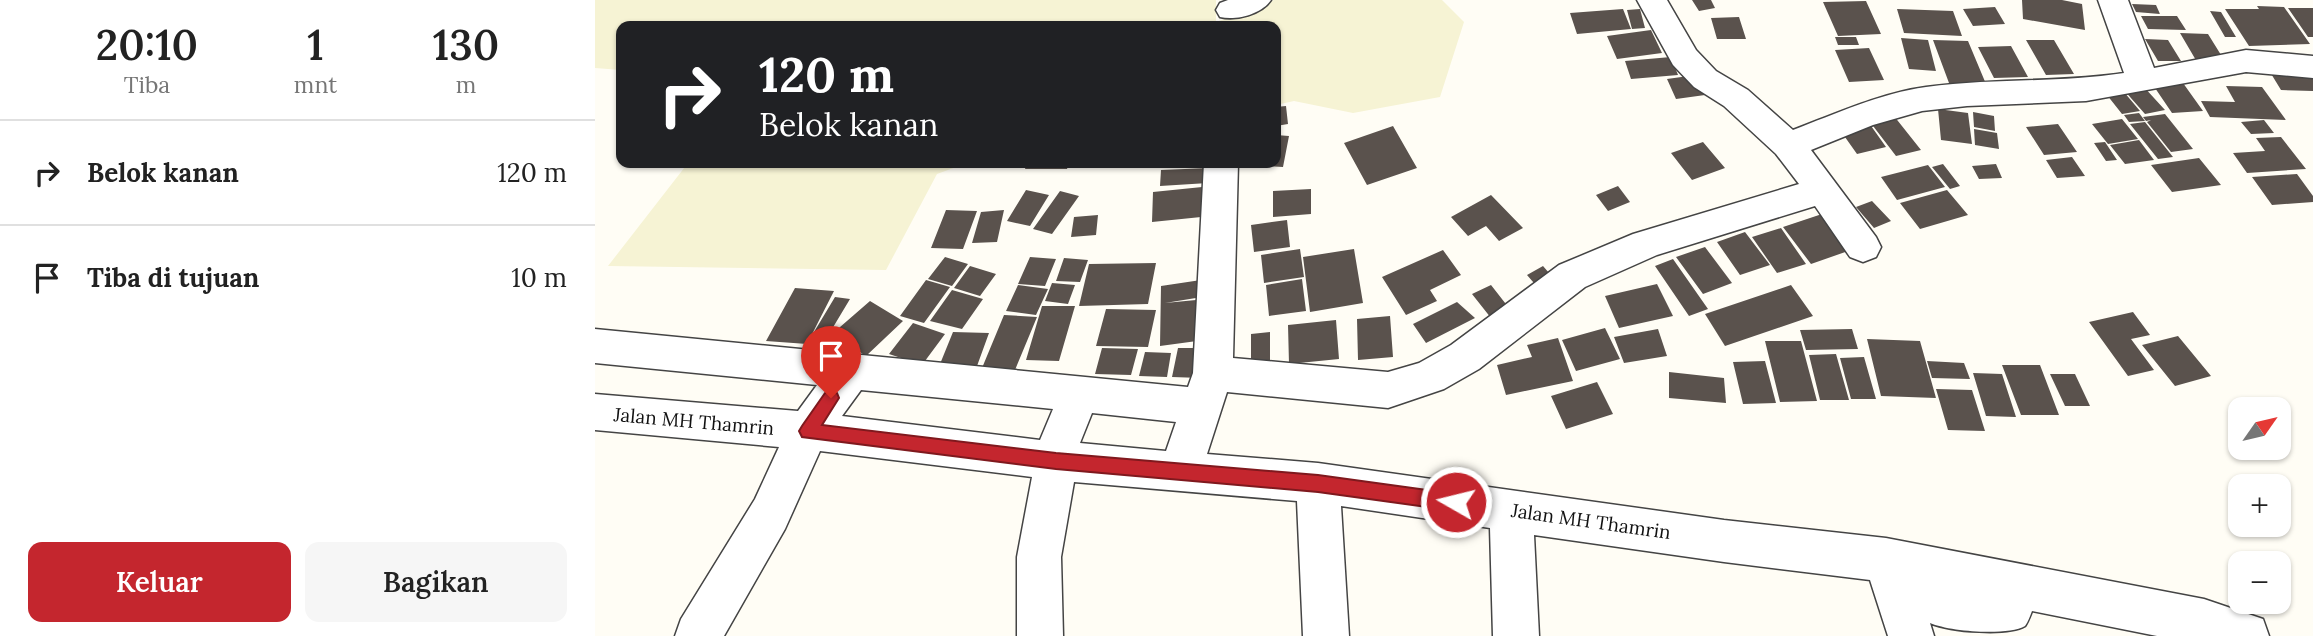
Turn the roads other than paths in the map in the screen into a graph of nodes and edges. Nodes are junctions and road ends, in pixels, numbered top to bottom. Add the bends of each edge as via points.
1 (1652, 0) edge
2 (2112, 0) edge
3 (2313, 67) edge
4 (2143, 81) junction
5 (1788, 145) junction
6 (1221, 168) edge
7 (1823, 190) junction
8 (1863, 247) dead end
9 (595, 346) edge
10 (830, 399) junction
11 (595, 412) edge
12 (1196, 423) junction
13 (1067, 426) junction
14 (1318, 484) junction
15 (1511, 510) junction
16 (1921, 600) edge
17 (2181, 626) edge
18 (698, 636) edge
19 (1040, 636) edge
20 (1326, 636) edge
21 (1516, 636) edge
22 (2246, 636) edge

1 - 5 street via 1683,57
2 - 4 street
3 - 4 street via 2246,61
4 - 5 street via 2086,90 1922,99
5 - 7 street
6 - 12 street
7 - 8 street
7 - 12 street via 1646,244 1572,276 1465,357 1430,377 1388,390
9 - 10 street
10 - 11 street, Jalan MH Thamrin
10 - 13 street, Jalan MH Thamrin
10 - 13 street
10 - 18 street via 770,514
12 - 13 street, Jalan MH Thamrin
12 - 13 street
12 - 14 street, Jalan MH Thamrin
13 - 19 street via 1039,557
14 - 15 street, Jalan MH Thamrin
14 - 20 street
15 - 16 street, Jalan MH Thamrin via 1724,541
15 - 21 street
16 - 17 street, Jalan MH Thamrin via 1997,619 2010,607 2014,586
17 - 22 street via 2204,622

